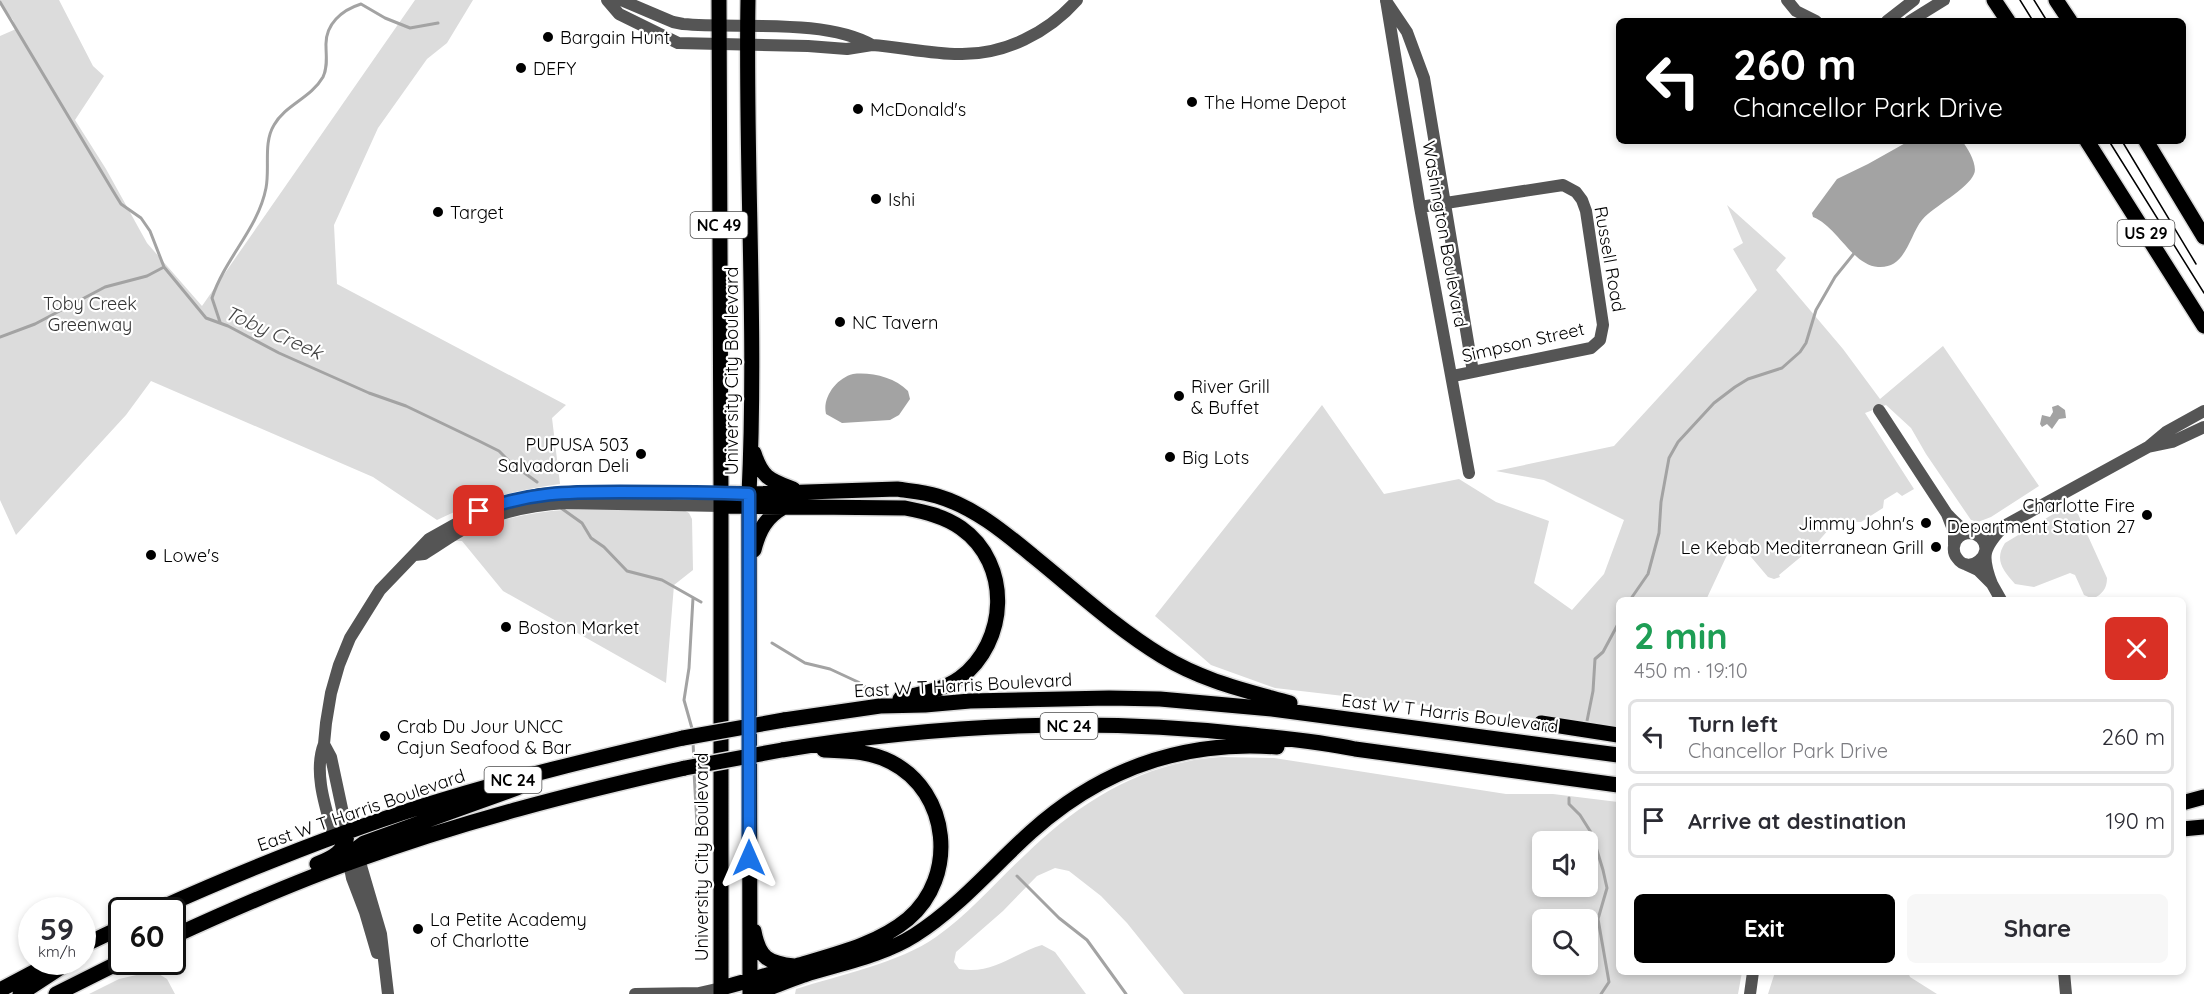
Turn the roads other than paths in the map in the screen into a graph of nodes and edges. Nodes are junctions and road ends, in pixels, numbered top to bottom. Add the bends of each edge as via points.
1 (609, 0) edge
2 (621, 0) edge
3 (719, 0) edge
4 (748, 0) edge
5 (1077, 0) edge
6 (1386, 0) edge
7 (1787, 0) edge
8 (1914, 0) edge
9 (1944, 0) edge
10 (1994, 0) edge
11 (2056, 0) edge
12 (1810, 18) edge
13 (1891, 18) edge
14 (1915, 18) edge
15 (2006, 18) edge
16 (2068, 18) edge
17 (718, 26) junction
18 (748, 26) junction
19 (718, 44) junction
20 (747, 45) junction
21 (872, 45) junction
22 (2089, 144) edge
23 (2148, 144) edge
24 (1445, 203) junction
25 (1420, 207) junction
26 (2204, 237) edge
27 (2204, 326) edge
28 (1600, 340) joint
29 (1473, 372) junction
30 (1453, 376) junction
31 (1880, 410) dead end
32 (2204, 411) edge
33 (2204, 427) edge
34 (751, 442) junction
35 (2148, 447) junction
36 (1469, 473) dead end
37 (799, 492) junction
38 (721, 499) junction
39 (749, 500) junction
40 (784, 507) junction
41 (1947, 514) junction
42 (2004, 526) junction
43 (1972, 533) junction
44 (1954, 545) junction
45 (1985, 552) junction
46 (1965, 564) junction
47 (749, 568) junction
48 (1992, 584) junction
49 (1999, 597) edge
50 (880, 706) junction
51 (1335, 717) junction
52 (1541, 723) dead end
53 (1616, 735) edge
54 (782, 750) junction
55 (1355, 750) junction
56 (1616, 755) edge
57 (555, 770) junction
58 (1616, 785) edge
59 (2186, 796) edge
60 (2204, 796) edge
61 (2186, 802) edge
62 (2204, 828) edge
63 (2186, 829) edge
64 (340, 835) junction
65 (354, 861) junction
66 (185, 897) edge
67 (749, 902) junction
68 (208, 921) junction
69 (186, 931) edge
70 (108, 933) edge
71 (102, 936) junction
72 (96, 939) edge
73 (96, 940) edge
74 (797, 966) junction
75 (108, 968) edge
76 (28, 975) edge
77 (49, 975) edge
78 (1753, 975) edge
79 (2064, 975) edge
80 (0, 990) edge
81 (750, 990) edge
82 (721, 991) edge
83 (20, 994) edge
84 (56, 994) edge
85 (382, 994) edge
86 (388, 994) edge
87 (635, 994) edge
88 (1750, 994) edge
89 (2066, 994) edge

1 - 19 street via 619,14 673,41
2 - 17 street via 677,23
3 - 17 main road, University City Boulevard / NC 49
4 - 18 main road, University City Boulevard / NC 49
5 - 21 street via 1038,33 979,53 951,54
6 - 24 street, Washington Boulevard via 1407,32 1424,78
6 - 25 street, Washington Boulevard
7 - 12 street via 1796,11
8 - 13 street
9 - 14 street
10 - 15 main road
11 - 16 main road
17 - 18 street
17 - 19 main road, University City Boulevard / NC 49
18 - 20 main road, University City Boulevard / NC 49
18 - 21 street via 843,33
19 - 20 street
19 - 38 main road, University City Boulevard / NC 49
20 - 21 street via 847,49
20 - 34 main road, University City Boulevard / NC 49
22 - 27 main road, US 29
23 - 26 main road, US 29
24 - 25 street
24 - 28 street, Russell Road via 1558,185 1570,188 1582,200 1591,235 1603,324
24 - 29 street, Washington Boulevard
25 - 30 street, Washington Boulevard
28 - 29 street, Simpson Street via 1586,349
29 - 30 street, Simpson Street
30 - 36 street, Washington Boulevard
31 - 41 street
32 - 35 street
33 - 35 street via 2172,442
34 - 37 main road via 765,476
34 - 39 main road, University City Boulevard / NC 49
35 - 42 street
37 - 39 main road
37 - 51 main road via 897,489 947,500 991,523 1136,638 1175,664 1237,690
38 - 39 main road
38 - 64 street via 541,505 479,522 424,554 415,555 380,590 350,638 339,665 324,744 331,757
38 - 82 main road, University City Boulevard / NC 49
39 - 40 main road
39 - 47 main road, University City Boulevard / NC 49
40 - 47 main road via 763,525
40 - 50 main road via 894,507 934,514 967,534 987,559 997,590 998,614 992,636 977,662 937,690
41 - 43 street
41 - 44 street
42 - 43 street
42 - 45 street
43 - 44 street via 1960,536
43 - 45 street via 1983,540
44 - 46 street via 1956,558
45 - 46 street via 1978,562
45 - 48 street
46 - 48 street
47 - 67 main road, University City Boulevard / NC 49
48 - 49 street
50 - 51 main road, East W T Harris Boulevard / NC 24 via 1140,699
50 - 57 main road, East W T Harris Boulevard / NC 24, bridge via 683,738
51 - 56 main road, East W T Harris Boulevard / NC 24
52 - 53 main road
54 - 55 main road, NC 24 via 848,739 1000,726 1210,730
54 - 65 main road, NC 24, bridge via 685,768 535,804
54 - 74 main road via 855,751 892,762 912,776 928,795 942,841 932,889 906,921 878,938
55 - 58 main road, NC 24
55 - 81 main road via 1245,745 1213,747 1147,761 1102,782 1056,812 946,913 914,936 882,952
57 - 64 main road, East W T Harris Boulevard / NC 24 via 482,788
57 - 65 main road via 497,796 364,843 356,849
59 - 60 main road
60 - 61 main road
62 - 63 main road
64 - 66 main road, East W T Harris Boulevard / NC 24
64 - 68 main road via 346,843 335,856 240,898
65 - 68 main road, NC 24
65 - 85 street via 352,878 376,948
65 - 86 street via 381,934
67 - 74 main road via 760,951 772,962
67 - 81 main road, University City Boulevard / NC 49
68 - 69 main road, NC 24
70 - 71 main road
71 - 72 main road
71 - 73 main road
74 - 81 main road
75 - 84 main road
76 - 80 main road
77 - 83 main road
78 - 88 street
79 - 89 street
81 - 82 main road
82 - 87 street

